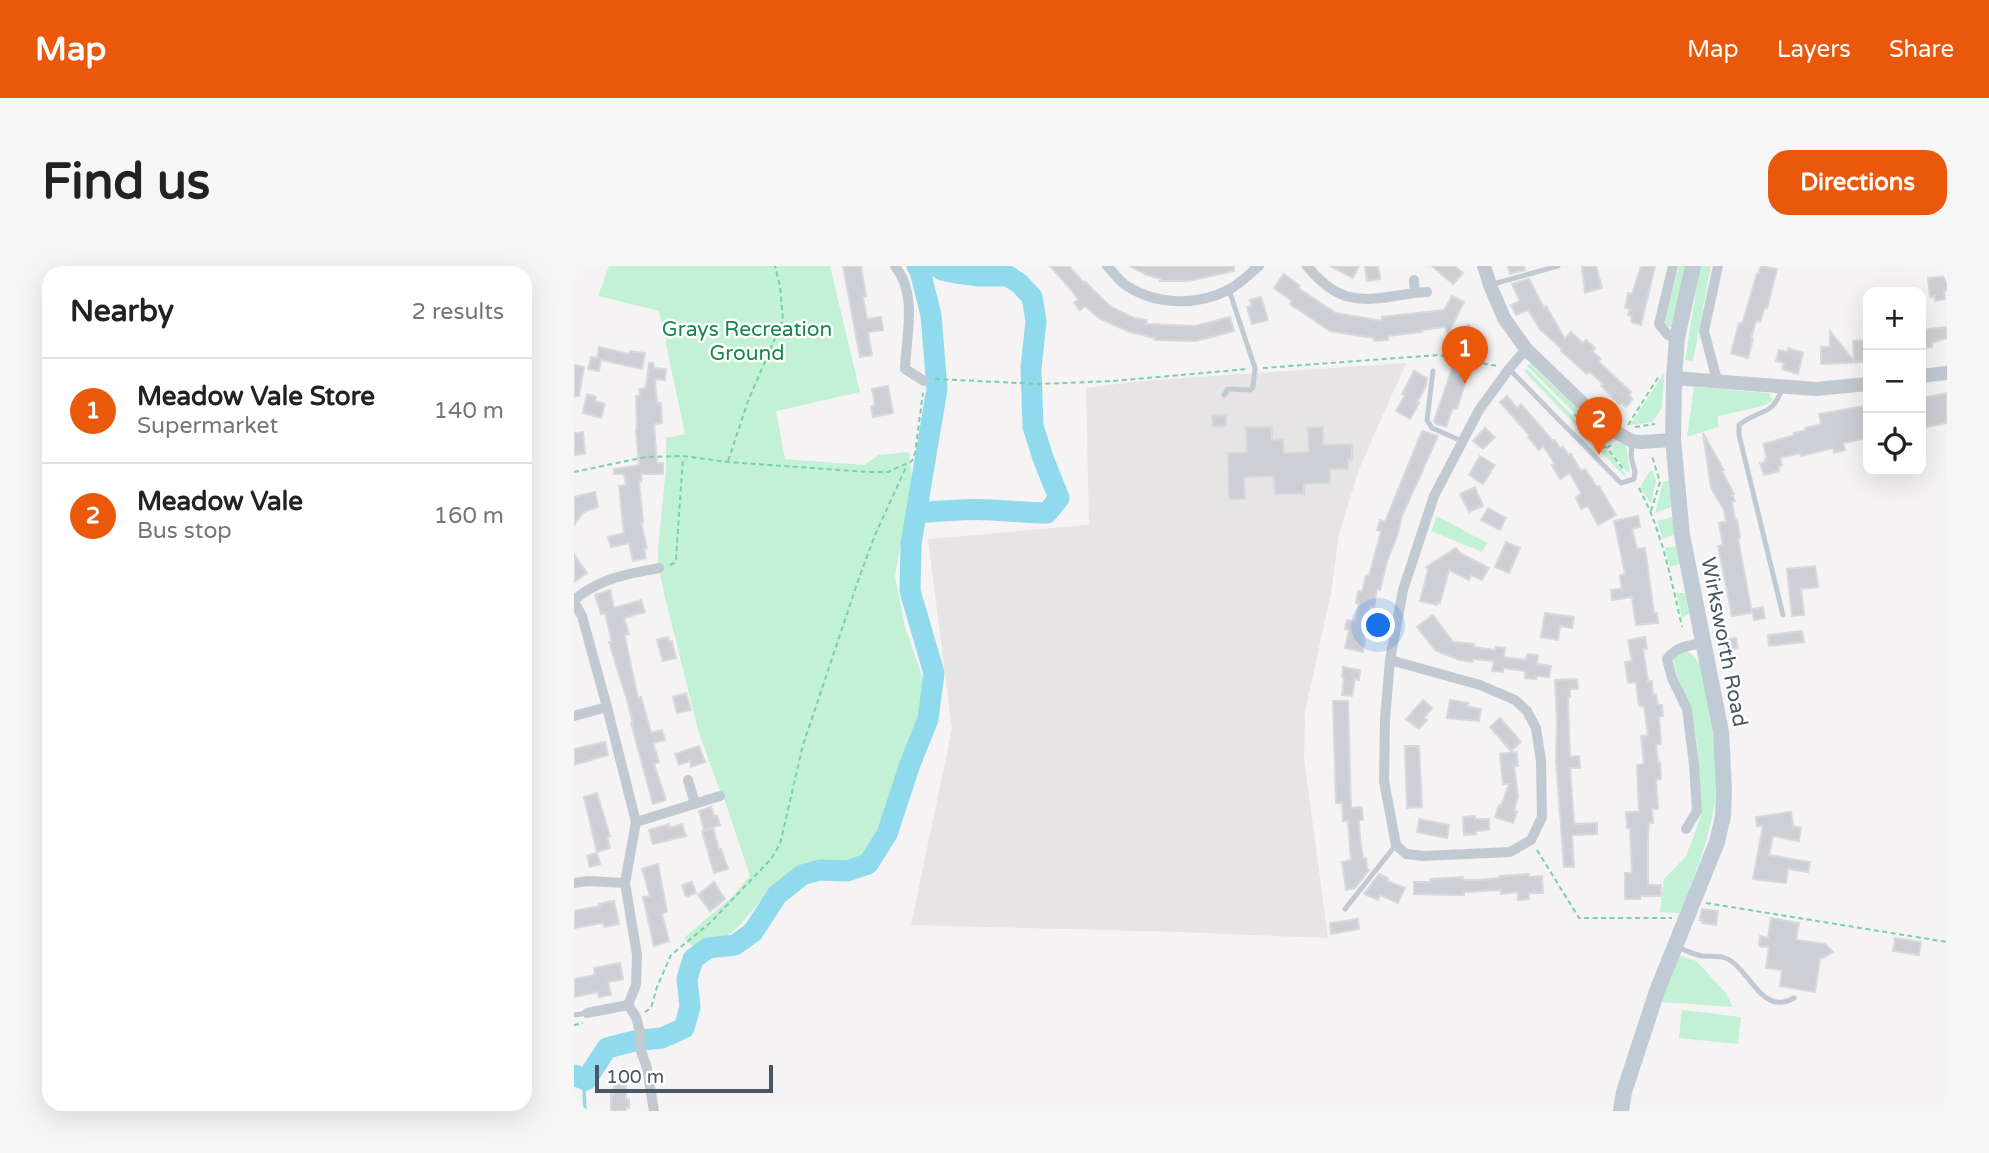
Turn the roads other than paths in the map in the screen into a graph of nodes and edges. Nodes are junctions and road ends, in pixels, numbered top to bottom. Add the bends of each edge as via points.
1 (895, 266) edge
2 (1107, 266) edge
3 (1259, 266) edge
4 (1307, 266) edge
5 (1484, 266) edge
6 (1558, 266) edge
7 (1673, 266) edge
8 (1693, 266) edge
9 (1718, 266) edge
10 (1415, 280) dead end
11 (1490, 285) junction
12 (1229, 290) junction
13 (1677, 338) junction
14 (1526, 349) junction
15 (1509, 369) junction
16 (1433, 371) dead end
17 (1947, 373) edge
18 (1674, 374) junction
19 (1926, 375) edge
20 (927, 380) road end
21 (1717, 380) junction
22 (1863, 384) edge
23 (1783, 386) junction
24 (1224, 396) dead end
25 (1627, 435) junction
26 (1673, 440) junction
27 (1462, 441) junction
28 (659, 568) road end
29 (574, 601) edge
30 (1783, 615) dead end
31 (1703, 643) junction
32 (1390, 660) junction
33 (607, 707) junction
34 (574, 716) edge
35 (688, 780) dead end
36 (720, 796) dead end
37 (695, 804) junction
38 (636, 822) junction
39 (1686, 829) dead end
40 (1396, 845) junction
41 (574, 883) edge
42 (625, 883) junction
43 (1345, 909) dead end
44 (1674, 945) junction
45 (1794, 998) dead end
46 (628, 1005) junction
47 (587, 1013) joint
48 (574, 1015) edge
49 (654, 1111) edge
50 (1621, 1111) edge

1 - 20 street via 907,289 909,309 905,369
2 - 12 street via 1126,285 1160,300 1201,300
3 - 12 street
4 - 10 street via 1327,287 1351,299 1421,292
5 - 11 street
6 - 11 lane
7 - 13 street via 1659,324
8 - 13 main road, Wirksworth Road
9 - 21 street via 1704,331
11 - 14 street via 1504,318
12 - 24 lane via 1255,368 1250,390 1228,389
13 - 18 main road, Wirksworth Road
14 - 15 street
14 - 25 street via 1607,427
15 - 25 lane via 1621,483 1634,479 1636,472
15 - 27 street
16 - 27 lane via 1427,420 1432,428
17 - 19 street
18 - 21 street
18 - 26 main road, Wirksworth Road
21 - 23 street
22 - 23 street via 1815,389
23 - 30 lane via 1773,407 1739,425
25 - 26 street via 1649,442
26 - 31 main road, Wirksworth Road via 1682,536
27 - 32 street via 1434,496 1403,590
28 - 29 street via 605,580
29 - 33 street
31 - 39 street via 1685,646 1667,659 1687,709 1694,764 1698,811
31 - 44 main road, Wirksworth Road via 1721,732 1723,816 1717,842
32 - 40 street via 1384,780
32 - 40 street via 1480,685 1515,700 1536,728 1541,761 1542,817 1531,840 1510,852 1459,855 1406,854
33 - 34 street
33 - 38 street
35 - 37 street
36 - 37 street
37 - 38 street
38 - 42 street
40 - 43 lane
41 - 42 street
42 - 46 street via 637,955 636,985
44 - 45 lane via 1725,958 1758,991 1777,1002
44 - 50 main road, Wirksworth Road
46 - 47 street
46 - 49 street via 641,1036
47 - 48 lane

